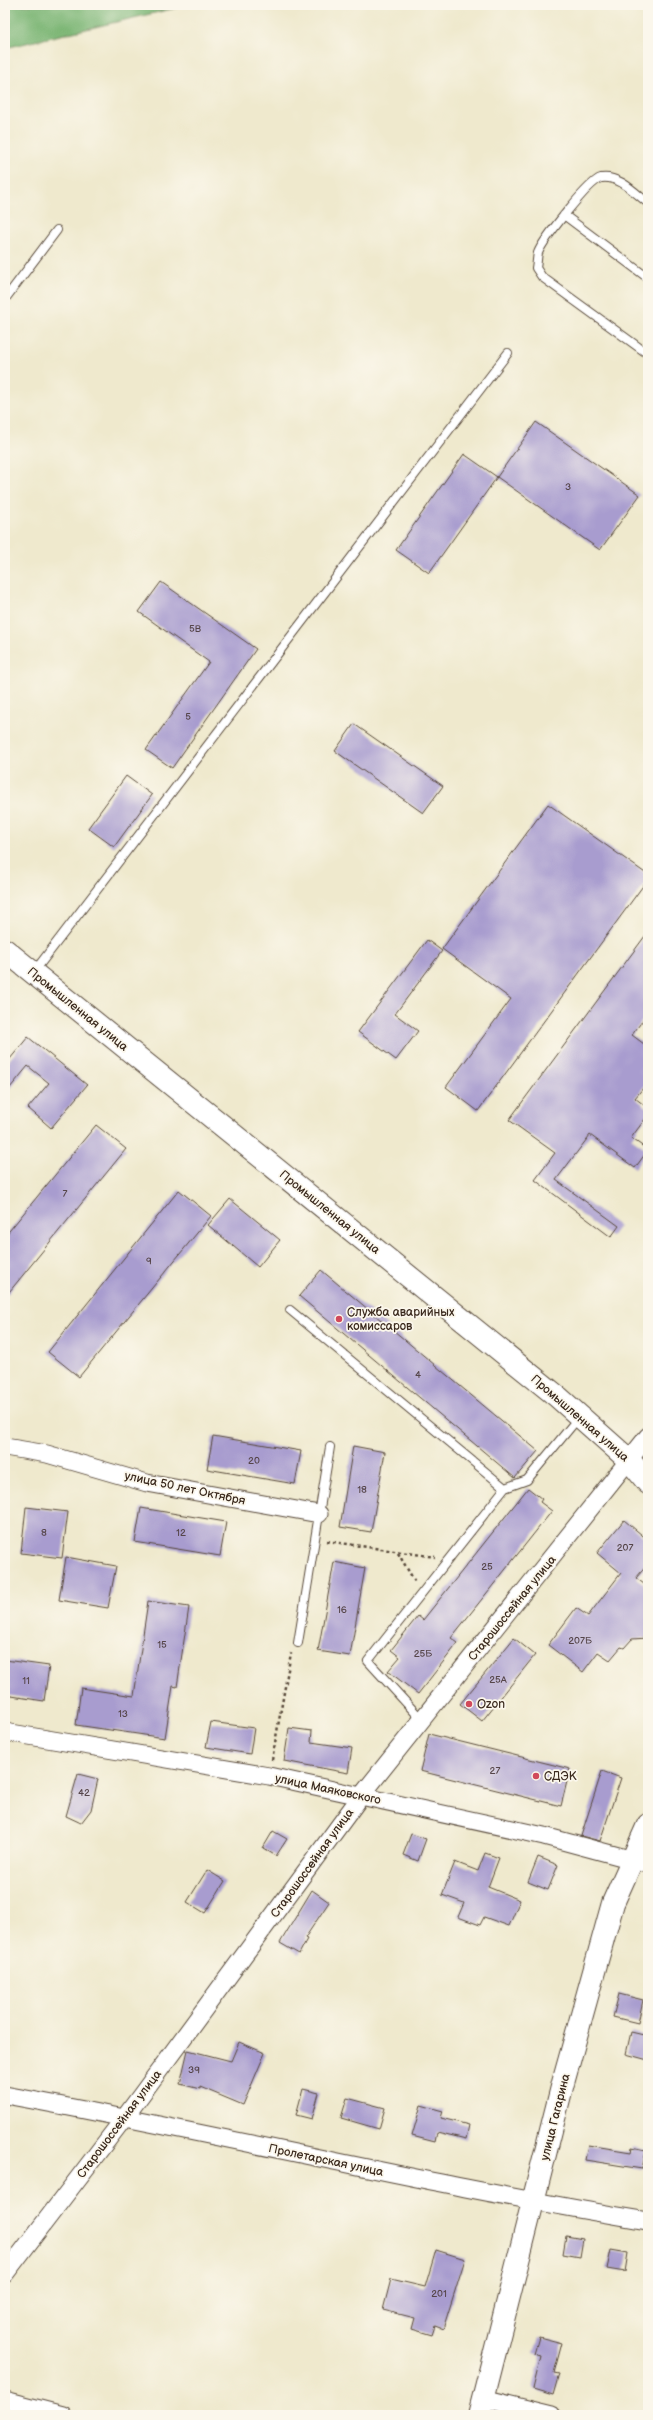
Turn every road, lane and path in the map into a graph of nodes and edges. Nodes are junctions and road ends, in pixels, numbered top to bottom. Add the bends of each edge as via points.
1 (648, 203) edge
2 (564, 215) junction
3 (56, 230) dead end
4 (648, 278) edge
5 (5, 299) edge
6 (508, 353) dead end
7 (648, 354) edge
8 (5, 950) edge
9 (33, 972) junction
10 (290, 1310) dead end
11 (580, 1417) junction
12 (648, 1436) edge
13 (5, 1447) edge
14 (330, 1447) dead end
15 (630, 1461) junction
16 (648, 1483) edge
17 (505, 1488) junction
18 (319, 1514) junction
19 (315, 1539) junction
20 (398, 1552) junction
21 (449, 1558) junction
22 (421, 1593) junction
23 (298, 1643) joint
24 (422, 1720) junction
25 (5, 1732) edge
26 (269, 1776) junction
27 (361, 1796) junction
28 (648, 1825) edge
29 (640, 1862) edge
30 (5, 2095) edge
31 (125, 2117) junction
32 (534, 2202) junction
33 (648, 2221) edge
34 (5, 2274) edge
35 (5, 2400) edge
36 (481, 2406) edge
37 (64, 2415) edge
38 (552, 2415) edge

1 - 2 lane via 615,179 600,178 592,183
2 - 4 lane
2 - 7 lane via 539,252 536,268 542,277
3 - 5 lane
6 - 9 lane
8 - 9 street, Промышленная улица
9 - 11 street, Промышленная улица
10 - 17 lane
11 - 15 street, Промышленная улица
11 - 17 lane via 527,1480
12 - 15 street, Старошоссейная улица
13 - 18 street, улица 50 лет Октября via 47,1454 148,1483
14 - 18 lane
15 - 16 street, Промышленная улица
15 - 24 street, Старошоссейная улица
17 - 21 lane
18 - 19 lane
19 - 20 path
19 - 23 lane
20 - 21 path
20 - 22 path
21 - 22 lane
22 - 24 lane via 368,1661
23 - 26 path via 291,1651
24 - 27 street, Старошоссейная улица
25 - 26 street, улица Маяковского
26 - 27 street, улица Маяковского
27 - 29 street, улица Маяковского via 544,1836
27 - 31 street, Старошоссейная улица
28 - 29 street, улица Гагарина
29 - 32 street, улица Гагарина via 614,1903 563,2083
30 - 31 street, Пролетарская улица
31 - 32 street, Пролетарская улица
31 - 34 street, Старошоссейная улица
32 - 33 street, Пролетарская улица
32 - 36 street, улица Гагарина
35 - 37 street
36 - 38 street

